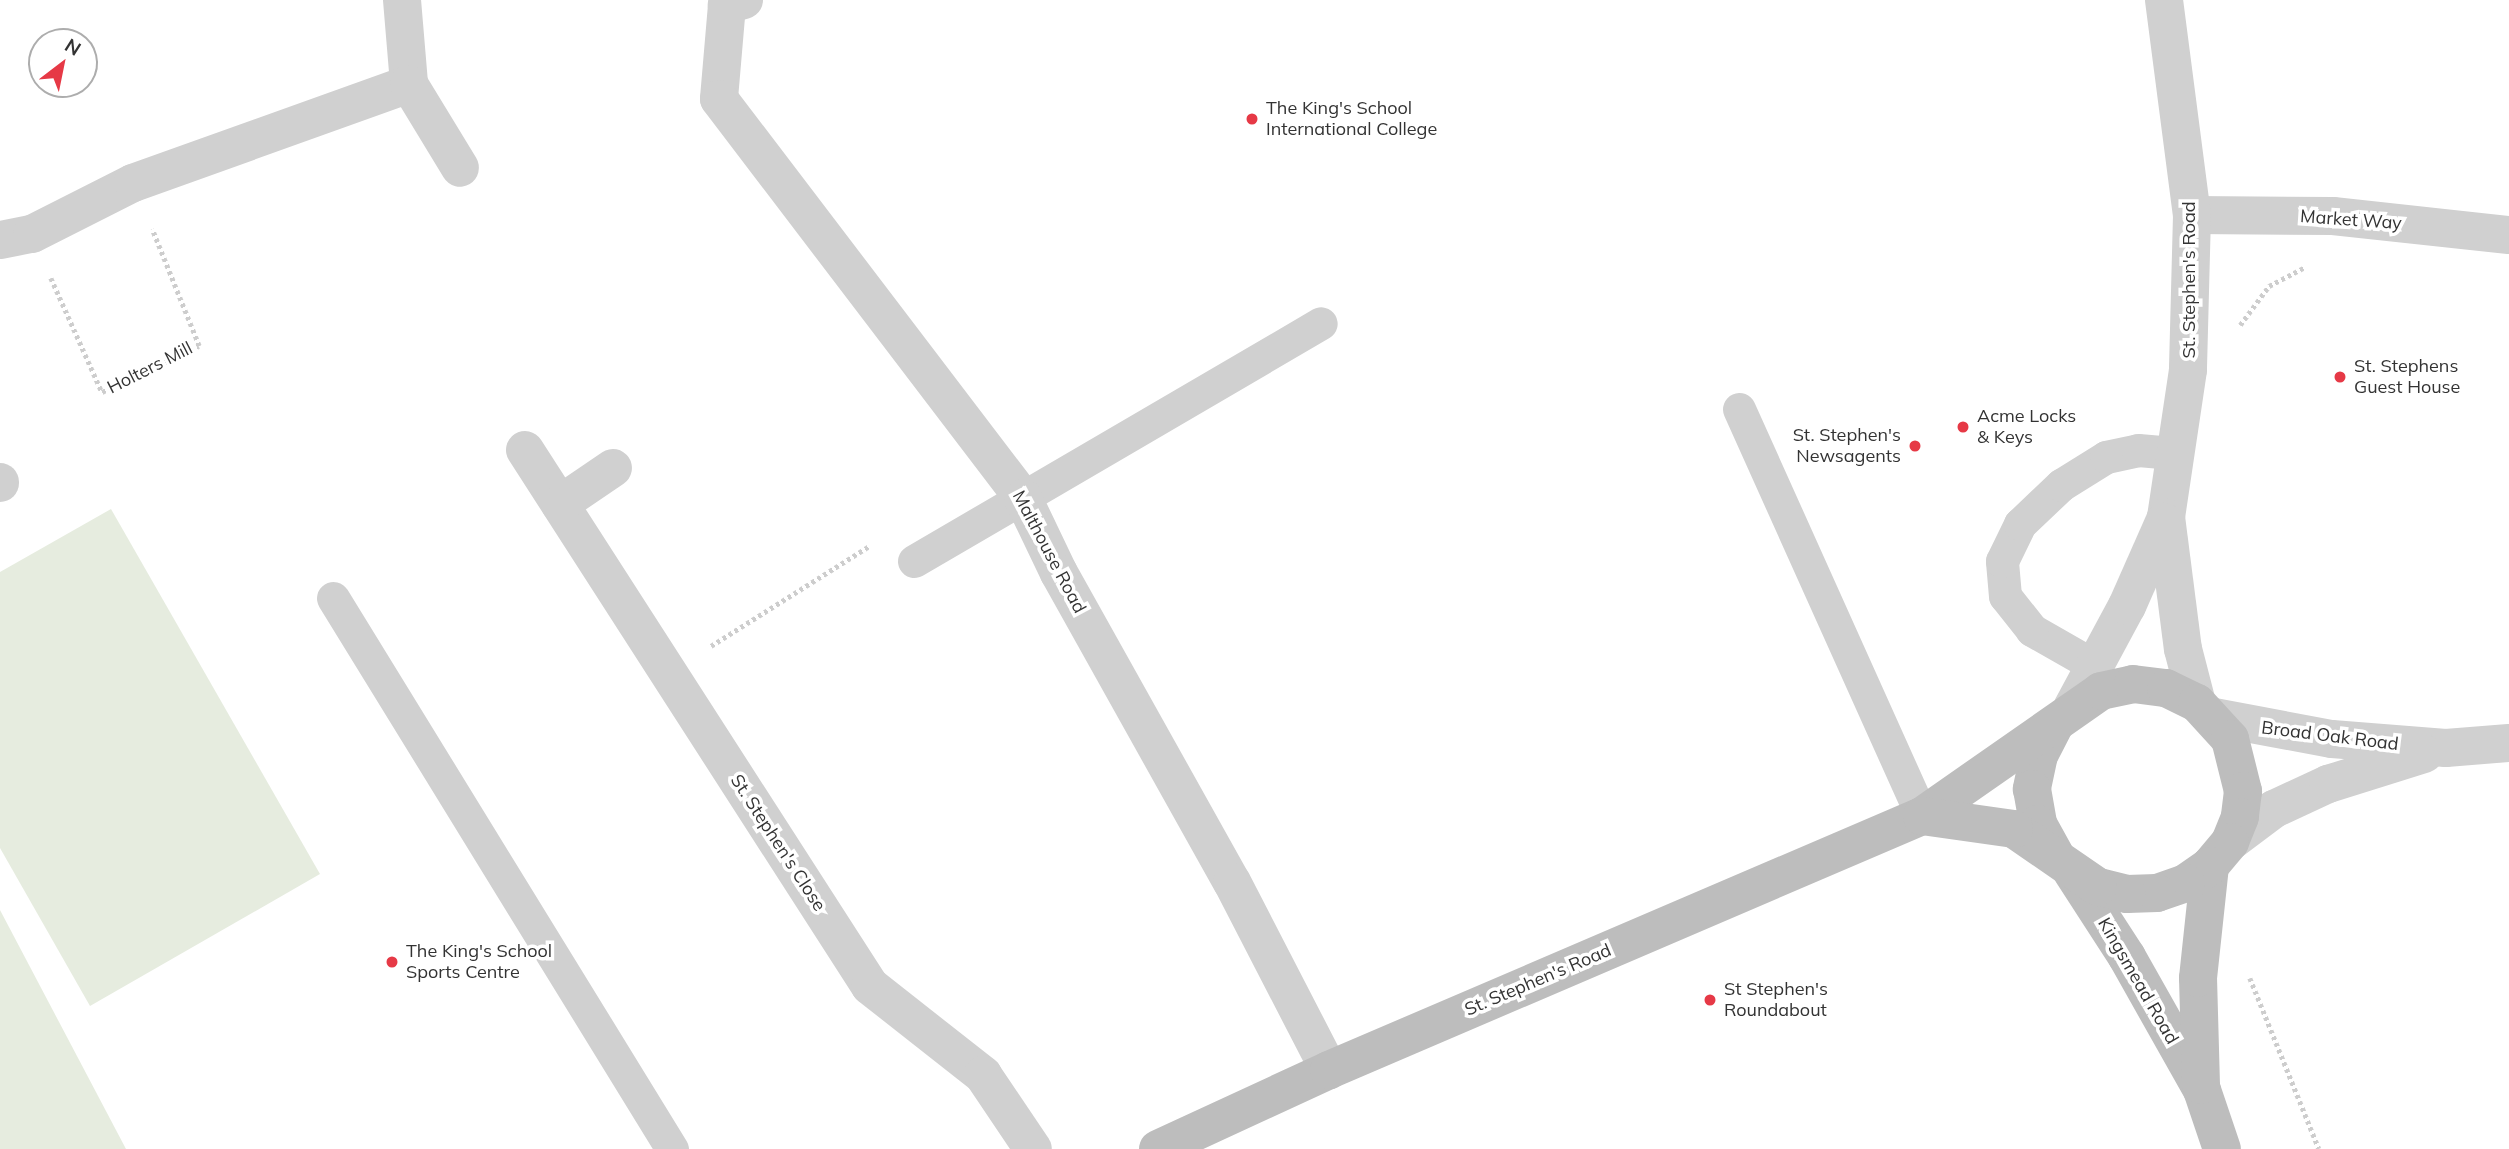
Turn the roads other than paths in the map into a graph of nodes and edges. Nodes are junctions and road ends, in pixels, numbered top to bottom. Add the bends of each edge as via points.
1 (402, 0) edge
2 (744, 0) edge
3 (2164, 0) edge
4 (409, 84) junction
5 (460, 168) dead end
6 (2192, 215) junction
7 (2509, 235) edge
8 (16, 237) edge
9 (1321, 323) dead end
10 (1739, 409) dead end
11 (525, 450) dead end
12 (2176, 453) junction
13 (612, 468) dead end
14 (1023, 498) junction
15 (560, 504) junction
16 (2166, 517) junction
17 (914, 561) dead end
18 (333, 598) dead end
19 (2095, 666) junction
20 (2206, 710) junction
21 (2063, 716) junction
22 (2509, 743) edge
23 (2446, 748) junction
24 (1922, 816) junction
25 (2220, 854) junction
26 (2064, 864) junction
27 (1329, 1070) junction
28 (2202, 1090) junction
29 (672, 1149) edge
30 (1033, 1149) edge
31 (1158, 1149) edge
32 (2222, 1149) edge

1 - 4 street
2 - 14 street, Malthouse Road via 727,5 719,99
3 - 6 street, St. Stephen's Road
4 - 5 street
4 - 8 street via 133,183
6 - 7 street, Market Way via 2333,216
6 - 12 street, St. Stephen's Road via 2188,370
9 - 14 lane
10 - 24 lane
11 - 15 street, St. Stephen's Close
12 - 16 street, St. Stephen's Road
12 - 19 lane via 2138,450 2106,457 2061,485 2020,524 2002,561 2005,596 2032,630
13 - 15 street
14 - 17 lane
14 - 27 street, Malthouse Road via 1059,573 1232,881
15 - 30 street, St. Stephen's Close via 870,986 983,1075
16 - 19 street, St. Stephen's Road
16 - 20 street, St. Stephen's Road via 2183,649
18 - 29 lane
19 - 21 street, St. Stephen's Road
20 - 21 main road, St. Stephen's Road via 2166,688 2133,684 2101,691
20 - 23 street, Broad Oak Road via 2332,739
20 - 25 main road, St. Stephen's Road via 2240,764 2244,791 2240,817
21 - 24 main road, St. Stephen's Road
21 - 26 main road, St. Stephen's Road via 2039,755 2032,789 2038,824
22 - 23 street, Broad Oak Road
23 - 25 street, Broad Oak Road via 2328,783 2274,808
24 - 26 main road via 2014,829
24 - 27 main road, St. Stephen's Road
25 - 26 main road via 2186,883 2137,894 2098,887
25 - 28 main road, Kingsmead Road via 2198,978
26 - 28 main road, Kingsmead Road via 2127,957
27 - 31 main road, St. Stephen's Road
28 - 32 main road, Kingsmead Road

